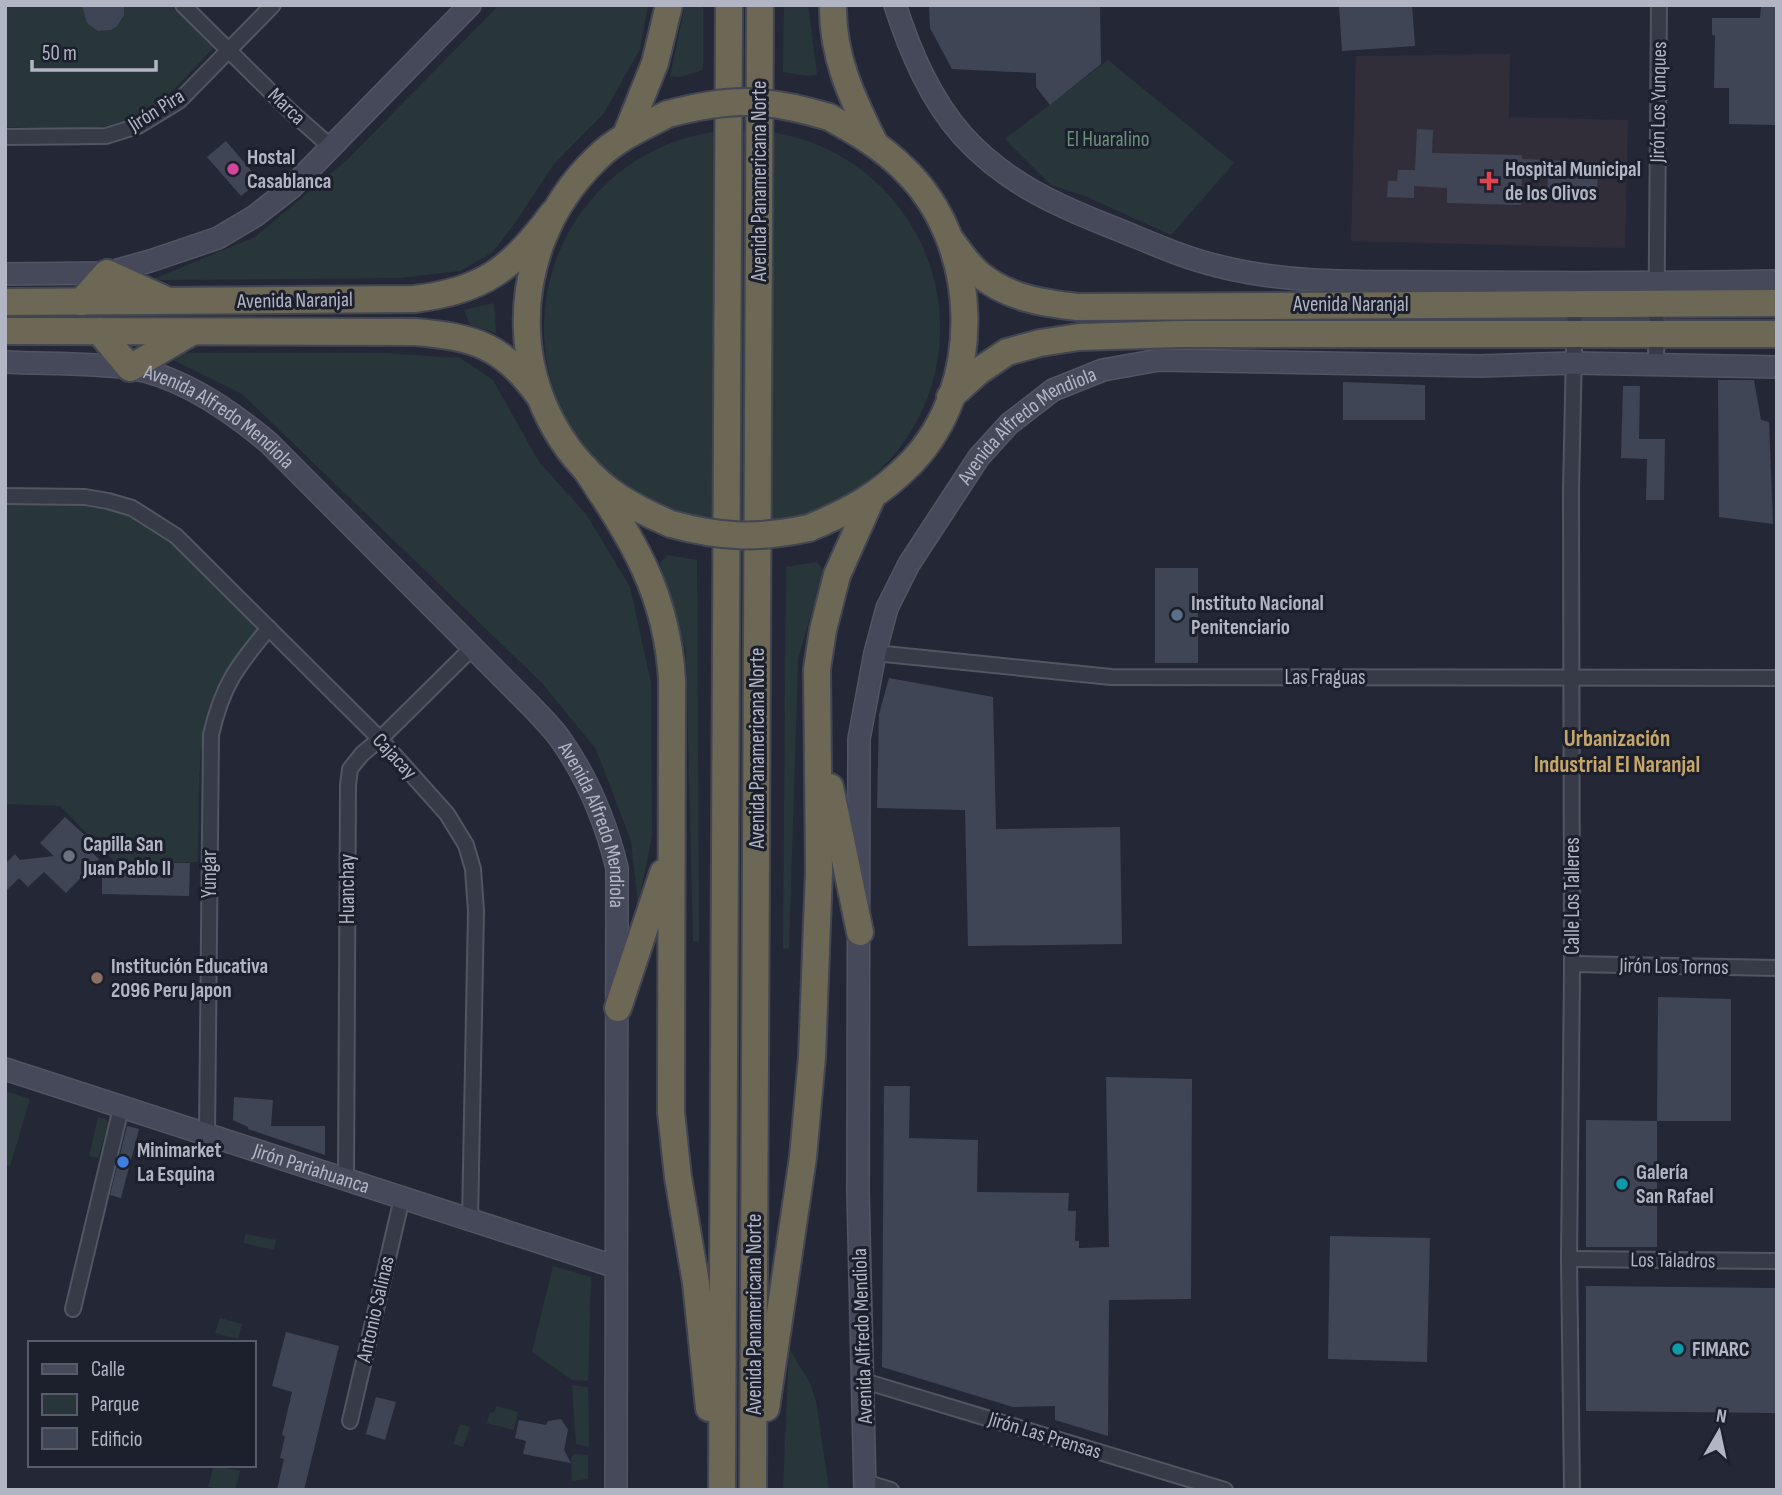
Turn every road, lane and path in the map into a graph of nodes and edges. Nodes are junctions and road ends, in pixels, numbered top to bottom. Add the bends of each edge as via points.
1 (183, 5) edge
2 (273, 5) edge
3 (470, 5) edge
4 (669, 5) edge
5 (729, 5) edge
6 (760, 5) edge
7 (833, 5) edge
8 (895, 5) edge
9 (1659, 5) edge
10 (230, 50) junction
11 (626, 135) junction
12 (5, 137) edge
13 (874, 142) junction
14 (331, 146) junction
15 (553, 213) junction
16 (950, 239) junction
17 (107, 273) junction
18 (5, 274) edge
19 (1777, 281) edge
20 (1435, 293) junction
21 (1656, 293) junction
22 (169, 301) junction
23 (5, 302) edge
24 (81, 302) junction
25 (1576, 303) junction
26 (1777, 303) edge
27 (5, 331) edge
28 (99, 331) junction
29 (192, 332) junction
30 (1656, 334) junction
31 (1777, 334) edge
32 (1574, 335) junction
33 (5, 362) edge
34 (1574, 363) junction
35 (1656, 366) junction
36 (1777, 367) edge
37 (130, 368) junction
38 (540, 397) junction
39 (950, 397) junction
40 (585, 468) junction
41 (5, 496) edge
42 (871, 499) junction
43 (269, 628) junction
44 (471, 648) junction
45 (875, 653) junction
46 (1571, 677) junction
47 (1777, 678) edge
48 (816, 724) junction
49 (380, 739) junction
50 (670, 848) junction
51 (860, 932) junction
52 (1572, 964) junction
53 (1777, 968) edge
54 (618, 1008) junction
55 (5, 1069) edge
56 (121, 1108) junction
57 (207, 1136) junction
58 (346, 1181) junction
59 (402, 1198) junction
60 (470, 1220) junction
61 (1569, 1259) junction
62 (1777, 1261) edge
63 (616, 1267) junction
64 (73, 1309) dead end
65 (864, 1381) junction
66 (350, 1420) dead end
67 (722, 1479) edge
68 (865, 1486) edge
69 (616, 1490) edge
70 (753, 1490) edge
71 (891, 1490) edge
72 (1225, 1490) edge
73 (1572, 1490) edge

1 - 10 street, Marca
2 - 10 street, Jirón Pira
3 - 14 main road
4 - 11 highway via 655,63
5 - 67 highway, Avenida Panamericana Norte
6 - 70 highway, Avenida Panamericana Norte
7 - 13 highway via 839,66
8 - 20 main road, Avenida Naranjal via 919,67 962,135 1014,182 1048,201 1219,267
9 - 21 street, Jirón Los Yunques
10 - 12 street, Jirón Pira via 179,101 138,126 106,136
10 - 14 street, Marca
11 - 13 highway, bridge via 668,114 708,103 749,101 790,105 829,117
11 - 15 highway via 572,183
13 - 16 highway via 931,202
14 - 17 main road via 291,188 218,238
15 - 22 highway, Avenida Naranjal via 530,245 502,270 445,296
15 - 38 highway via 534,257 526,304 528,351
16 - 20 highway, Avenida Naranjal via 977,273 1006,293 1042,303 1078,307
16 - 39 highway via 961,278 965,318 961,358
17 - 18 main road
17 - 22 highway
17 - 24 highway
19 - 21 main road, Avenida Naranjal
20 - 21 main road, Avenida Naranjal
20 - 25 highway, Avenida Naranjal
21 - 25 highway, Avenida Naranjal
21 - 26 highway, Avenida Naranjal
21 - 30 street, Jirón Los Yunques
22 - 24 highway, Avenida Naranjal
23 - 24 highway, Avenida Naranjal
25 - 32 street, Calle Los Talleres
27 - 28 highway, Avenida Naranjal
28 - 29 highway, Avenida Naranjal
28 - 37 highway
29 - 37 highway
29 - 38 highway, Avenida Naranjal via 451,335 498,353 522,372
30 - 31 highway, Avenida Naranjal
30 - 32 highway, Avenida Naranjal
30 - 35 street, Jirón Los Yunques
32 - 34 street, Calle Los Talleres
32 - 39 highway, Avenida Naranjal via 1079,337 1007,352
33 - 37 main road
34 - 35 main road
34 - 45 main road, Avenida Alfredo Mendiola via 1479,366 1159,360 1076,379 1053,390 1009,424 979,457 909,565 887,608
34 - 46 street, Calle Los Talleres
35 - 36 main road
37 - 44 main road, Avenida Alfredo Mendiola via 207,398 240,419
38 - 40 highway
39 - 42 highway via 934,431 912,461
40 - 42 highway, bridge via 639,510 705,534 775,535 809,528
40 - 50 highway via 632,541 663,615 671,680
41 - 43 street, Cajacay via 85,497 132,508 176,536
42 - 48 highway via 837,575 825,621 817,669
43 - 49 street, Cajacay
43 - 57 street, Yungar via 232,675 211,735
44 - 49 street, Huanchay
44 - 54 main road, Avenida Alfredo Mendiola via 562,741 607,828 617,867
45 - 46 street, Las Fraguas via 1111,677
45 - 51 main road, Avenida Alfredo Mendiola via 859,739
46 - 47 street, Las Fraguas
46 - 52 street, Calle Los Talleres
48 - 51 highway
48 - 70 highway via 819,918 809,1095
49 - 58 street, Huanchay via 350,769 348,785
49 - 60 street, Cajacay via 447,814 466,845 473,869
50 - 54 highway
50 - 67 highway via 672,1135
51 - 65 main road, Avenida Alfredo Mendiola via 858,1222
52 - 53 street, Jirón Los Tornos
52 - 61 street, Calle Los Talleres
54 - 63 main road, Avenida Alfredo Mendiola
55 - 56 main road, Jirón Pariahuanca
56 - 57 main road, Jirón Pariahuanca
56 - 64 street
57 - 58 main road, Jirón Pariahuanca
58 - 59 main road, Jirón Pariahuanca
59 - 60 main road, Jirón Pariahuanca
59 - 66 street, Antonio Salinas
60 - 63 main road, Jirón Pariahuanca
61 - 62 street, Los Taladros
61 - 73 street, Calle Los Talleres
63 - 69 main road, Avenida Alfredo Mendiola
65 - 68 main road, Avenida Alfredo Mendiola
65 - 72 street, Jirón Las Prensas
68 - 71 street

